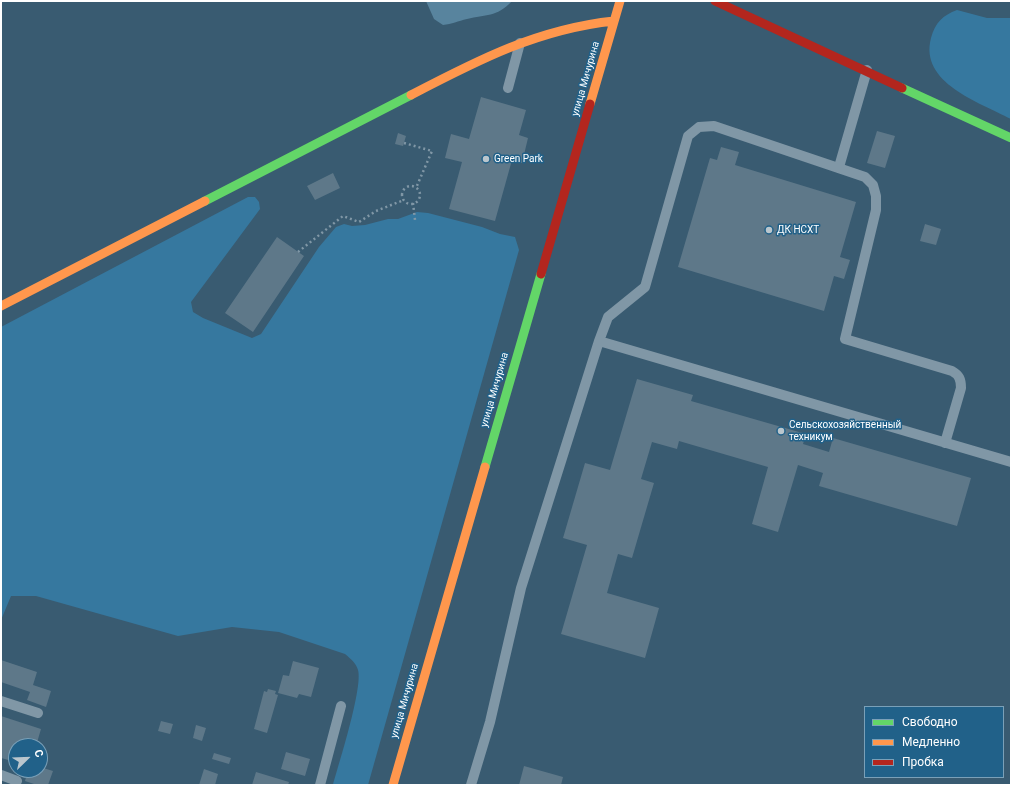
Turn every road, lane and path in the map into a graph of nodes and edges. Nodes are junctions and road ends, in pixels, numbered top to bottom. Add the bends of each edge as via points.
1 (620, 1) edge
2 (715, 1) edge
3 (614, 21) junction
4 (520, 41) junction
5 (867, 70) junction
6 (508, 88) dead end
7 (1011, 138) edge
8 (404, 143) dead end
9 (839, 167) junction
10 (416, 188) junction
11 (404, 200) junction
12 (414, 203) junction
13 (415, 220) dead end
14 (298, 252) dead end
15 (1, 306) edge
16 (599, 341) junction
17 (945, 443) junction
18 (1011, 462) edge
19 (1, 701) edge
20 (342, 706) dead end
21 (38, 713) dead end
22 (1, 775) edge
23 (17, 781) dead end
24 (320, 785) edge
25 (393, 785) edge
26 (471, 785) edge

1 - 3 street, улица Мичурина
2 - 5 street
3 - 4 street via 565,27
3 - 25 street, улица Мичурина
4 - 6 lane
4 - 15 street via 478,60
5 - 7 street
5 - 9 lane
8 - 10 path via 432,151
9 - 16 lane via 714,126 699,126 688,136 644,287 608,317
9 - 17 lane via 865,177 872,185 876,196 876,210 845,339 958,375 961,388
10 - 11 path via 405,188
10 - 12 path via 419,190 419,198
11 - 12 path via 410,204
11 - 14 path via 376,211 358,222 343,216
12 - 13 path
16 - 17 lane
16 - 26 lane via 521,588 490,722
17 - 18 lane
19 - 21 lane
20 - 24 lane
22 - 23 lane

